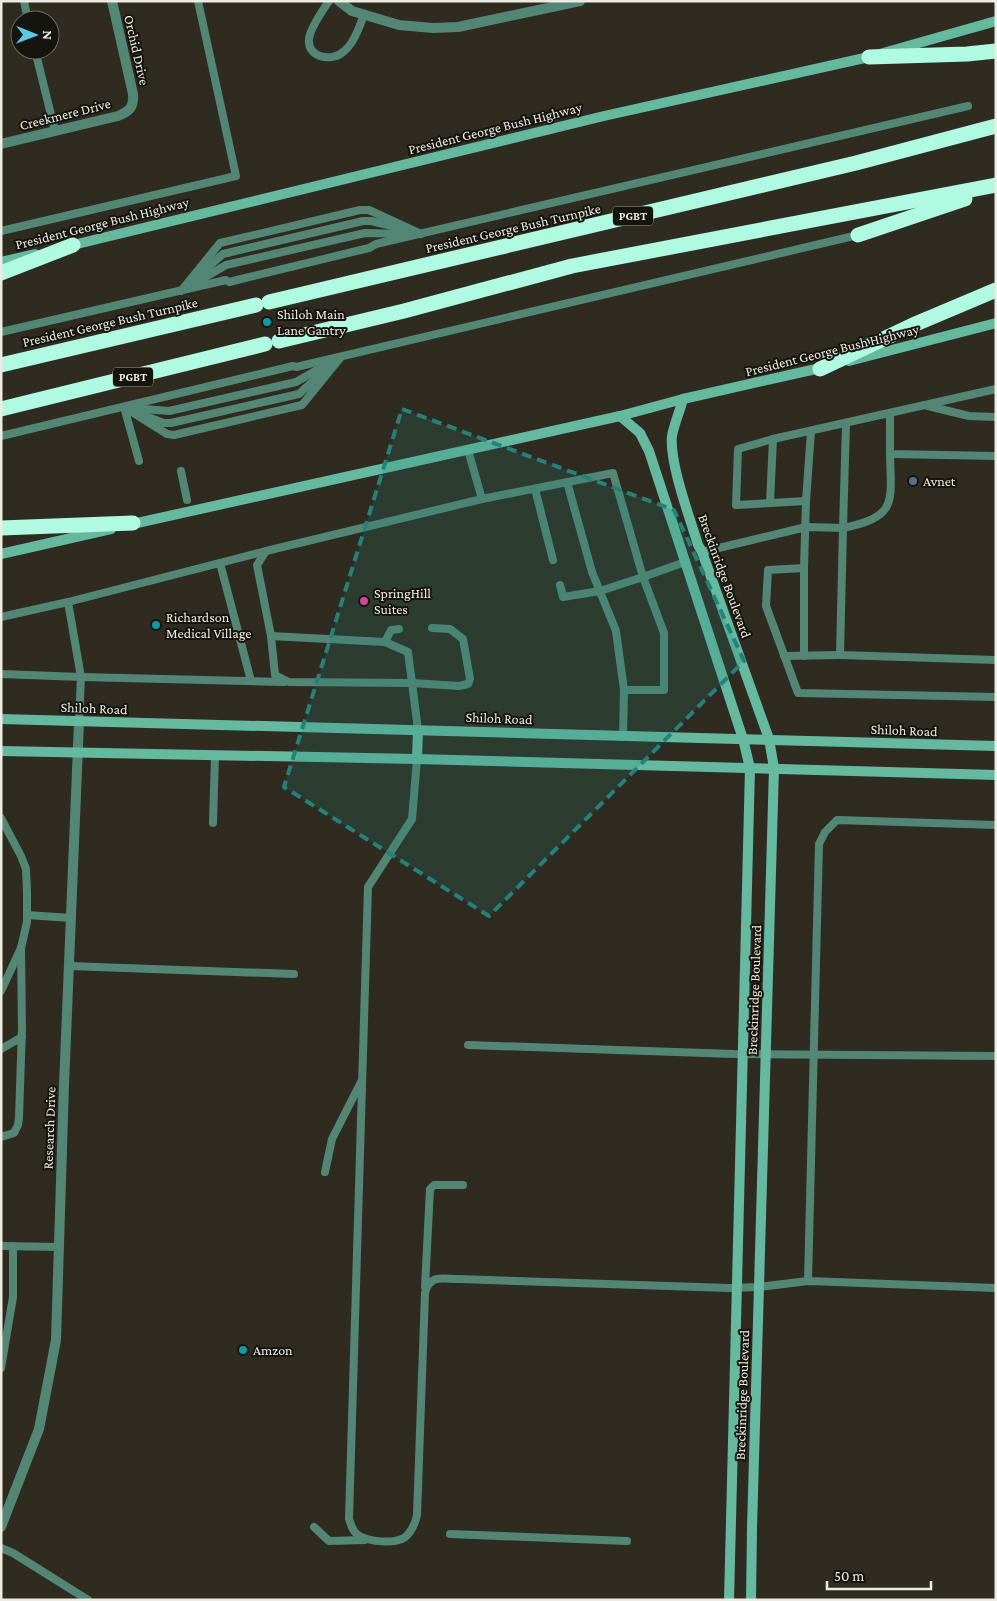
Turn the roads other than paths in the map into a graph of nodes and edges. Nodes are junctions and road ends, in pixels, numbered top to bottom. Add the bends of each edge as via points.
1 (112, 1) edge
2 (198, 1) edge
3 (329, 1) edge
4 (339, 1) edge
5 (577, 2) edge
6 (364, 15) junction
7 (996, 21) edge
8 (996, 51) edge
9 (869, 57) junction
10 (37, 60) edge
11 (133, 106) joint
12 (968, 106) dead end
13 (996, 126) edge
14 (55, 131) junction
15 (1, 144) edge
16 (996, 187) edge
17 (1, 231) edge
18 (421, 234) junction
19 (858, 235) joint
20 (73, 245) junction
21 (1, 262) edge
22 (1, 273) edge
23 (996, 290) edge
24 (181, 291) junction
25 (996, 323) edge
26 (1, 332) edge
27 (341, 357) junction
28 (1, 365) edge
29 (820, 369) junction
30 (996, 389) edge
31 (683, 399) junction
32 (926, 406) junction
33 (124, 408) junction
34 (1, 409) edge
35 (890, 414) junction
36 (620, 416) junction
37 (996, 416) edge
38 (846, 424) junction
39 (811, 431) junction
40 (1, 436) edge
41 (773, 439) junction
42 (468, 450) junction
43 (890, 454) junction
44 (996, 456) edge
45 (139, 461) dead end
46 (180, 471) dead end
47 (567, 482) junction
48 (535, 489) junction
49 (482, 499) junction
50 (187, 500) dead end
51 (806, 501) junction
52 (770, 503) junction
53 (133, 523) junction
54 (806, 527) junction
55 (1, 528) edge
56 (843, 528) junction
57 (266, 551) junction
58 (702, 552) junction
59 (1, 554) edge
60 (554, 560) dead end
61 (685, 562) junction
62 (220, 563) junction
63 (804, 568) junction
64 (643, 576) junction
65 (560, 585) dead end
66 (600, 591) junction
67 (68, 602) junction
68 (1, 618) edge
69 (432, 628) dead end
70 (400, 629) dead end
71 (271, 636) junction
72 (385, 642) junction
73 (840, 655) junction
74 (784, 656) junction
75 (804, 656) junction
76 (996, 660) edge
77 (1, 674) edge
78 (81, 678) junction
79 (251, 681) junction
80 (289, 682) junction
81 (412, 683) junction
82 (624, 690) junction
83 (996, 697) edge
84 (1, 719) edge
85 (79, 722) junction
86 (418, 730) junction
87 (623, 736) junction
88 (743, 739) junction
89 (769, 739) junction
90 (996, 746) edge
91 (1, 751) edge
92 (77, 754) junction
93 (215, 756) junction
94 (417, 759) junction
95 (750, 768) junction
96 (774, 768) junction
97 (996, 775) edge
98 (1, 818) edge
99 (213, 823) dead end
100 (996, 825) edge
101 (27, 915) junction
102 (71, 918) junction
103 (22, 948) junction
104 (69, 966) junction
105 (294, 974) dead end
106 (1, 991) edge
107 (22, 1037) junction
108 (468, 1045) dead end
109 (1, 1049) edge
110 (743, 1054) junction
111 (766, 1054) junction
112 (814, 1055) junction
113 (996, 1056) edge
114 (362, 1079) junction
115 (1, 1137) edge
116 (326, 1172) dead end
117 (463, 1185) dead end
118 (1, 1246) edge
119 (13, 1246) junction
120 (59, 1247) junction
121 (808, 1281) junction
122 (759, 1287) junction
123 (737, 1288) junction
124 (996, 1288) edge
125 (425, 1293) junction
126 (1, 1368) edge
127 (1, 1527) edge
128 (314, 1527) dead end
129 (450, 1534) dead end
130 (368, 1540) junction
131 (627, 1541) dead end
132 (1, 1548) edge
133 (88, 1600) edge
134 (728, 1600) edge
135 (752, 1600) edge

1 - 11 street, Orchid Drive via 132,84
2 - 17 lane via 236,176
3 - 6 lane via 309,39 310,48 322,57 344,52
4 - 6 street
5 - 6 street via 458,27 399,25
7 - 9 main road, President George Bush Highway
8 - 9 highway
9 - 20 main road, President George Bush Highway via 604,116
10 - 14 lane
11 - 14 street, Creekmere Drive via 118,116
12 - 18 lane
13 - 28 highway, President George Bush Turnpike / PGBT via 864,161
14 - 15 street, Creekmere Drive
16 - 19 highway
16 - 34 highway, PGBT via 572,266 404,311
18 - 24 lane via 230,282 226,280
18 - 24 lane via 365,233 235,263
18 - 24 lane via 363,221 232,251 223,254
19 - 27 lane
20 - 21 main road, President George Bush Highway
20 - 22 highway
23 - 29 highway
24 - 26 lane
25 - 29 main road, President George Bush Highway
27 - 33 lane via 265,372
27 - 33 lane via 296,382 169,411
27 - 33 lane via 302,404 274,411 167,434
29 - 31 main road, President George Bush Highway
30 - 32 lane
31 - 36 main road, President George Bush Highway
31 - 58 main road, Breckinridge Boulevard via 672,436 674,456 686,507
32 - 35 lane
32 - 37 lane via 969,416
33 - 40 lane
33 - 45 lane
35 - 38 lane
35 - 43 lane
36 - 42 main road, President George Bush Highway
36 - 61 main road, Breckinridge Boulevard via 640,433 649,451
38 - 39 lane
38 - 56 lane
39 - 41 lane
39 - 51 lane
41 - 52 lane
41 - 52 lane via 738,449 736,505
42 - 49 lane
42 - 53 main road, President George Bush Highway
43 - 44 lane
43 - 56 lane via 891,499 888,507 862,524
46 - 50 lane
47 - 48 lane
47 - 64 lane via 613,473
47 - 66 lane
48 - 49 lane
48 - 60 lane
49 - 57 lane
51 - 52 lane
51 - 54 lane
53 - 55 highway
53 - 59 main road, President George Bush Highway
54 - 56 lane
54 - 58 lane
54 - 63 lane
56 - 73 lane
57 - 62 lane
57 - 71 lane via 256,565
58 - 61 main road
58 - 89 main road, Breckinridge Boulevard
61 - 64 lane
61 - 88 main road, Breckinridge Boulevard
62 - 67 lane
62 - 79 lane
63 - 74 lane via 768,570 766,606
63 - 75 lane
64 - 66 lane
64 - 82 lane via 664,633 664,690
65 - 66 lane via 563,597
66 - 82 lane via 616,631
67 - 68 lane
67 - 78 lane
69 - 81 lane via 450,629 463,639 470,679 468,684 459,686
70 - 72 lane via 391,630
71 - 72 lane
71 - 80 lane via 275,675
72 - 81 lane via 408,652
73 - 75 lane
73 - 76 lane
74 - 75 lane
74 - 83 lane via 798,693
77 - 78 lane
78 - 79 lane
78 - 85 lane
79 - 80 lane
80 - 81 lane
81 - 86 lane
82 - 87 lane
84 - 85 main road, Shiloh Road
85 - 86 main road, Shiloh Road
85 - 92 street, Research Drive
86 - 87 main road, Shiloh Road
86 - 94 main road
87 - 88 main road, Shiloh Road
88 - 89 main road, Shiloh Road
88 - 95 main road, Breckinridge Boulevard
89 - 90 main road, Shiloh Road
89 - 96 main road, Breckinridge Boulevard
91 - 92 main road
92 - 93 main road
92 - 102 street, Research Drive
93 - 94 main road
93 - 99 lane
94 - 95 main road
94 - 114 lane via 412,819 368,887
95 - 96 main road
95 - 110 main road, Breckinridge Boulevard
96 - 97 main road
96 - 111 main road, Breckinridge Boulevard
98 - 101 lane via 26,869
100 - 112 lane via 837,820 825,832 819,844
101 - 102 lane
101 - 103 lane
102 - 104 street, Research Drive
103 - 106 lane
103 - 107 lane
104 - 105 lane
104 - 120 street, Research Drive
107 - 109 lane
107 - 115 lane via 18,1125 14,1132
108 - 110 lane
110 - 111 lane
110 - 123 main road, Breckinridge Boulevard
111 - 112 lane
111 - 122 main road, Breckinridge Boulevard
112 - 113 lane
112 - 121 lane
114 - 116 lane via 332,1139
114 - 130 lane via 349,1519 357,1535
117 - 125 lane via 434,1184 430,1189
118 - 119 lane
119 - 120 lane
119 - 126 lane via 13,1297
120 - 127 street, Research Drive via 56,1340 51,1372 39,1429
121 - 122 lane
121 - 124 lane
122 - 123 lane
122 - 135 main road, Breckinridge Boulevard
123 - 125 lane via 438,1278 431,1280
123 - 134 main road, Breckinridge Boulevard
125 - 130 lane via 417,1515 414,1528 404,1538
128 - 130 lane via 329,1541
129 - 131 lane
132 - 133 lane

